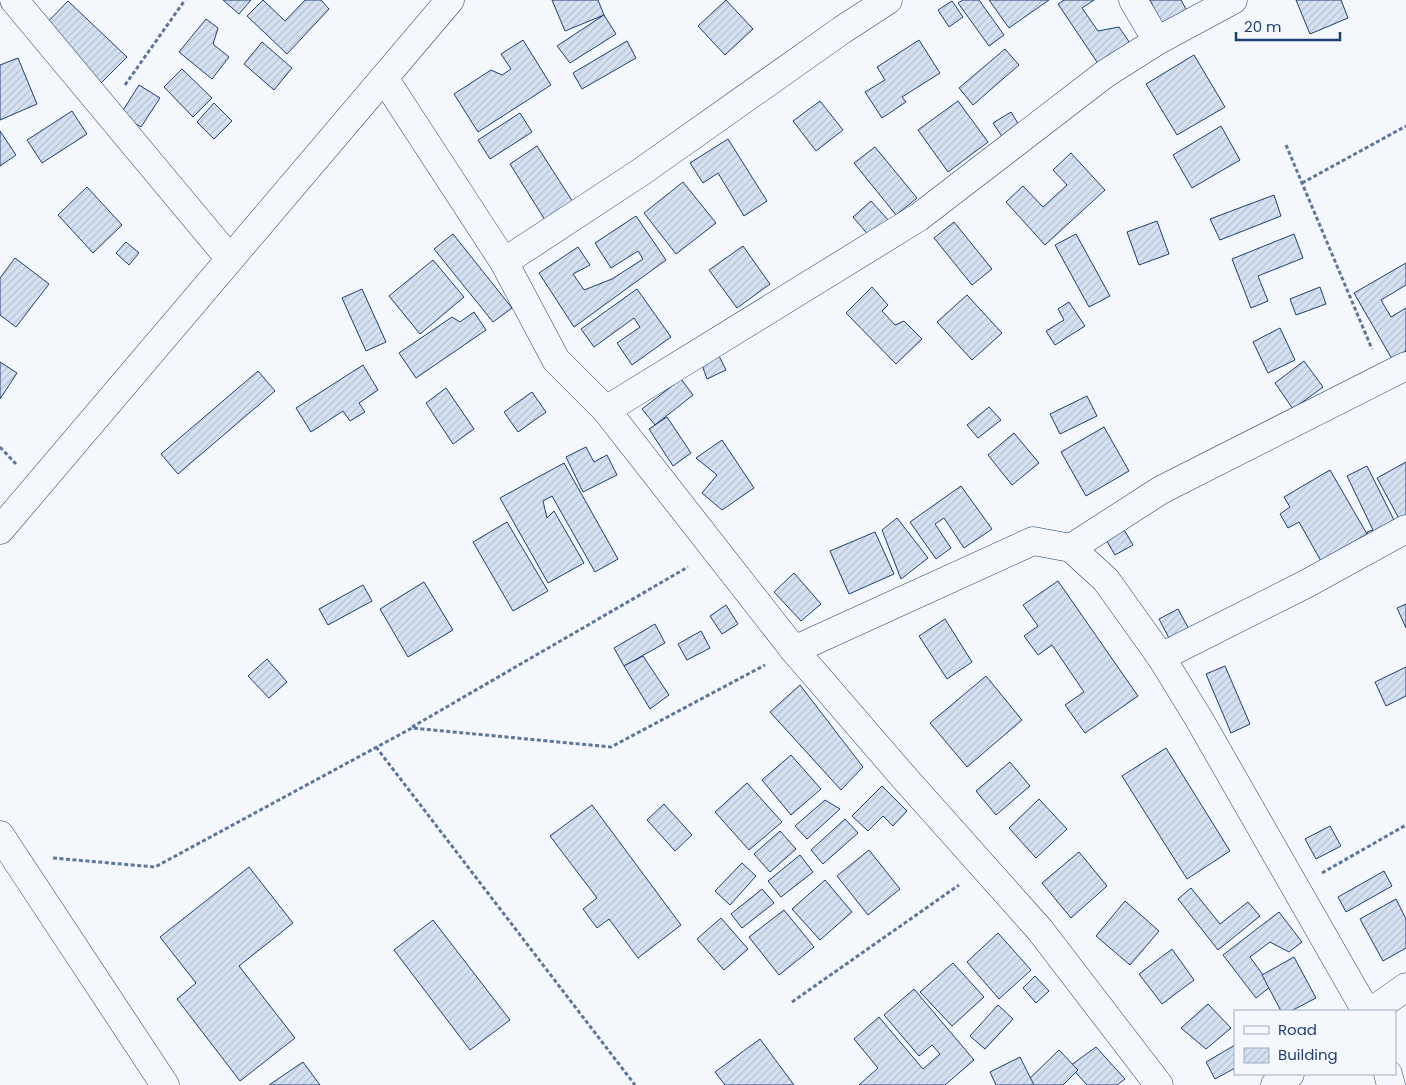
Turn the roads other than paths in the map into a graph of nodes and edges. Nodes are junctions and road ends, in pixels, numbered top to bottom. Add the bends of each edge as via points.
1 (14, 0) edge
2 (450, 0) edge
3 (888, 0) edge
4 (1132, 0) edge
5 (1233, 0) edge
6 (1157, 41) junction
7 (384, 78) junction
8 (230, 259) junction
9 (504, 262) junction
10 (1395, 371) edge
11 (606, 410) junction
12 (1406, 529) edge
13 (0, 530) edge
14 (1071, 548) junction
15 (794, 650) junction
16 (1161, 657) junction
17 (6, 844) edge
18 (1406, 987) edge
19 (1365, 1010) edge
20 (1373, 1010) edge
21 (1289, 1075) edge
22 (165, 1085) edge
23 (1159, 1085) edge
24 (1276, 1085) edge

1 - 8 street
2 - 7 street
3 - 9 street via 641,172
4 - 6 street
5 - 6 street
6 - 11 street via 1105,74 919,217
7 - 8 street
7 - 9 street
8 - 13 street
9 - 11 street via 556,360
10 - 14 street via 1161,490
11 - 15 street
12 - 16 street
14 - 15 street via 1033,541
14 - 16 street via 1106,580
15 - 23 street via 1040,930
16 - 19 street
17 - 22 street
18 - 20 street
21 - 24 street

